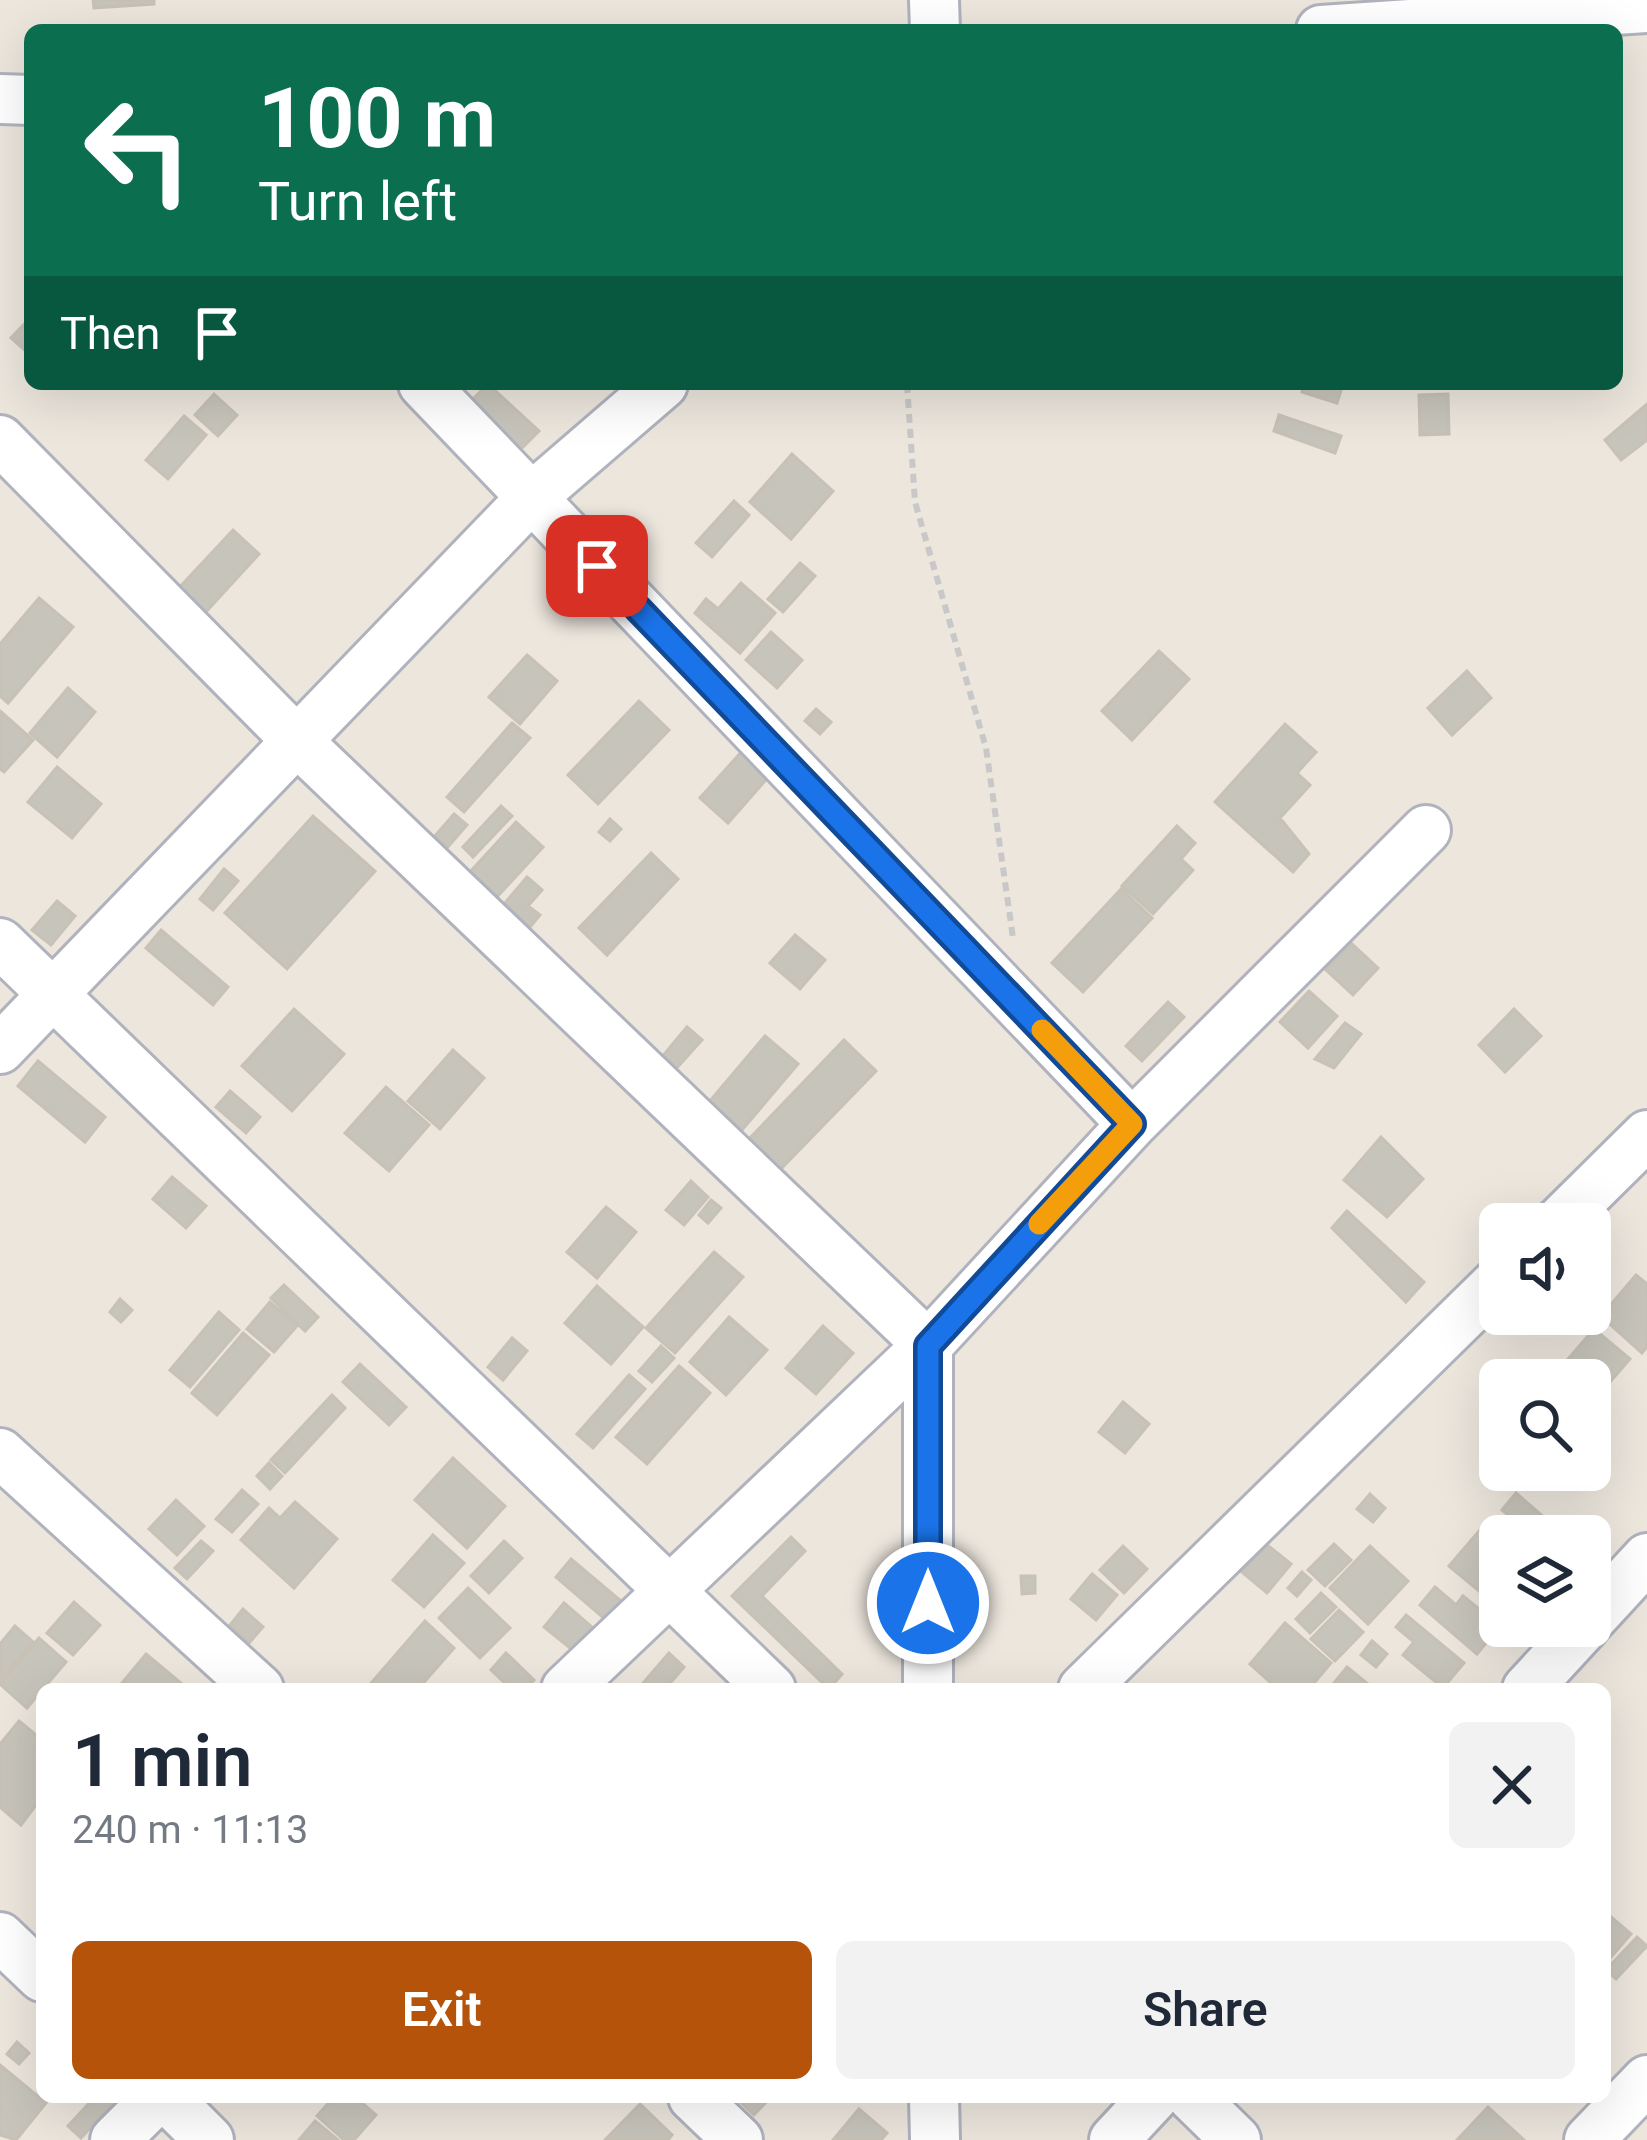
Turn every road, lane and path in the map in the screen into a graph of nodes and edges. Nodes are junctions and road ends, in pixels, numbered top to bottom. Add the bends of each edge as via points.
1 (1647, 8) edge
2 (1410, 24) edge
3 (429, 390) edge
4 (656, 390) edge
5 (907, 390) edge
6 (0, 440) edge
7 (532, 497) junction
8 (297, 741) junction
9 (1426, 830) dead end
10 (0, 944) edge
11 (1015, 946) dead end
12 (53, 994) junction
13 (0, 1049) edge
14 (1132, 1124) junction
15 (1647, 1136) edge
16 (1578, 1203) edge
17 (1479, 1301) edge
18 (928, 1346) junction
19 (0, 1453) edge
20 (1647, 1558) edge
21 (668, 1589) junction
22 (1611, 1597) edge
23 (1565, 1647) edge
24 (252, 1683) edge
25 (572, 1683) edge
26 (765, 1683) edge
27 (928, 1683) edge
28 (1089, 1683) edge
29 (1532, 1683) edge
30 (0, 1937) edge
31 (36, 1971) edge
32 (1647, 2080) edge
33 (155, 2103) edge
34 (169, 2103) edge
35 (699, 2103) edge
36 (934, 2103) edge
37 (1148, 2103) edge
38 (1198, 2103) edge
39 (115, 2140) edge
40 (209, 2140) edge
41 (738, 2140) edge
42 (934, 2140) edge
43 (1114, 2140) edge
44 (1236, 2140) edge
45 (1589, 2140) edge

1 - 2 street
3 - 7 street
4 - 7 street
5 - 11 path via 915,502 986,748
6 - 8 street
7 - 8 street
7 - 14 street
8 - 12 street
8 - 18 street
9 - 14 street
10 - 12 street
12 - 13 street
12 - 21 street
14 - 18 street
15 - 16 street
17 - 28 street
18 - 21 street
18 - 27 street
19 - 24 street
20 - 22 street
21 - 25 street
21 - 26 street
23 - 29 street
30 - 31 street
32 - 45 street
33 - 39 street
34 - 40 street
35 - 41 street
36 - 42 street
37 - 43 street
38 - 44 street

